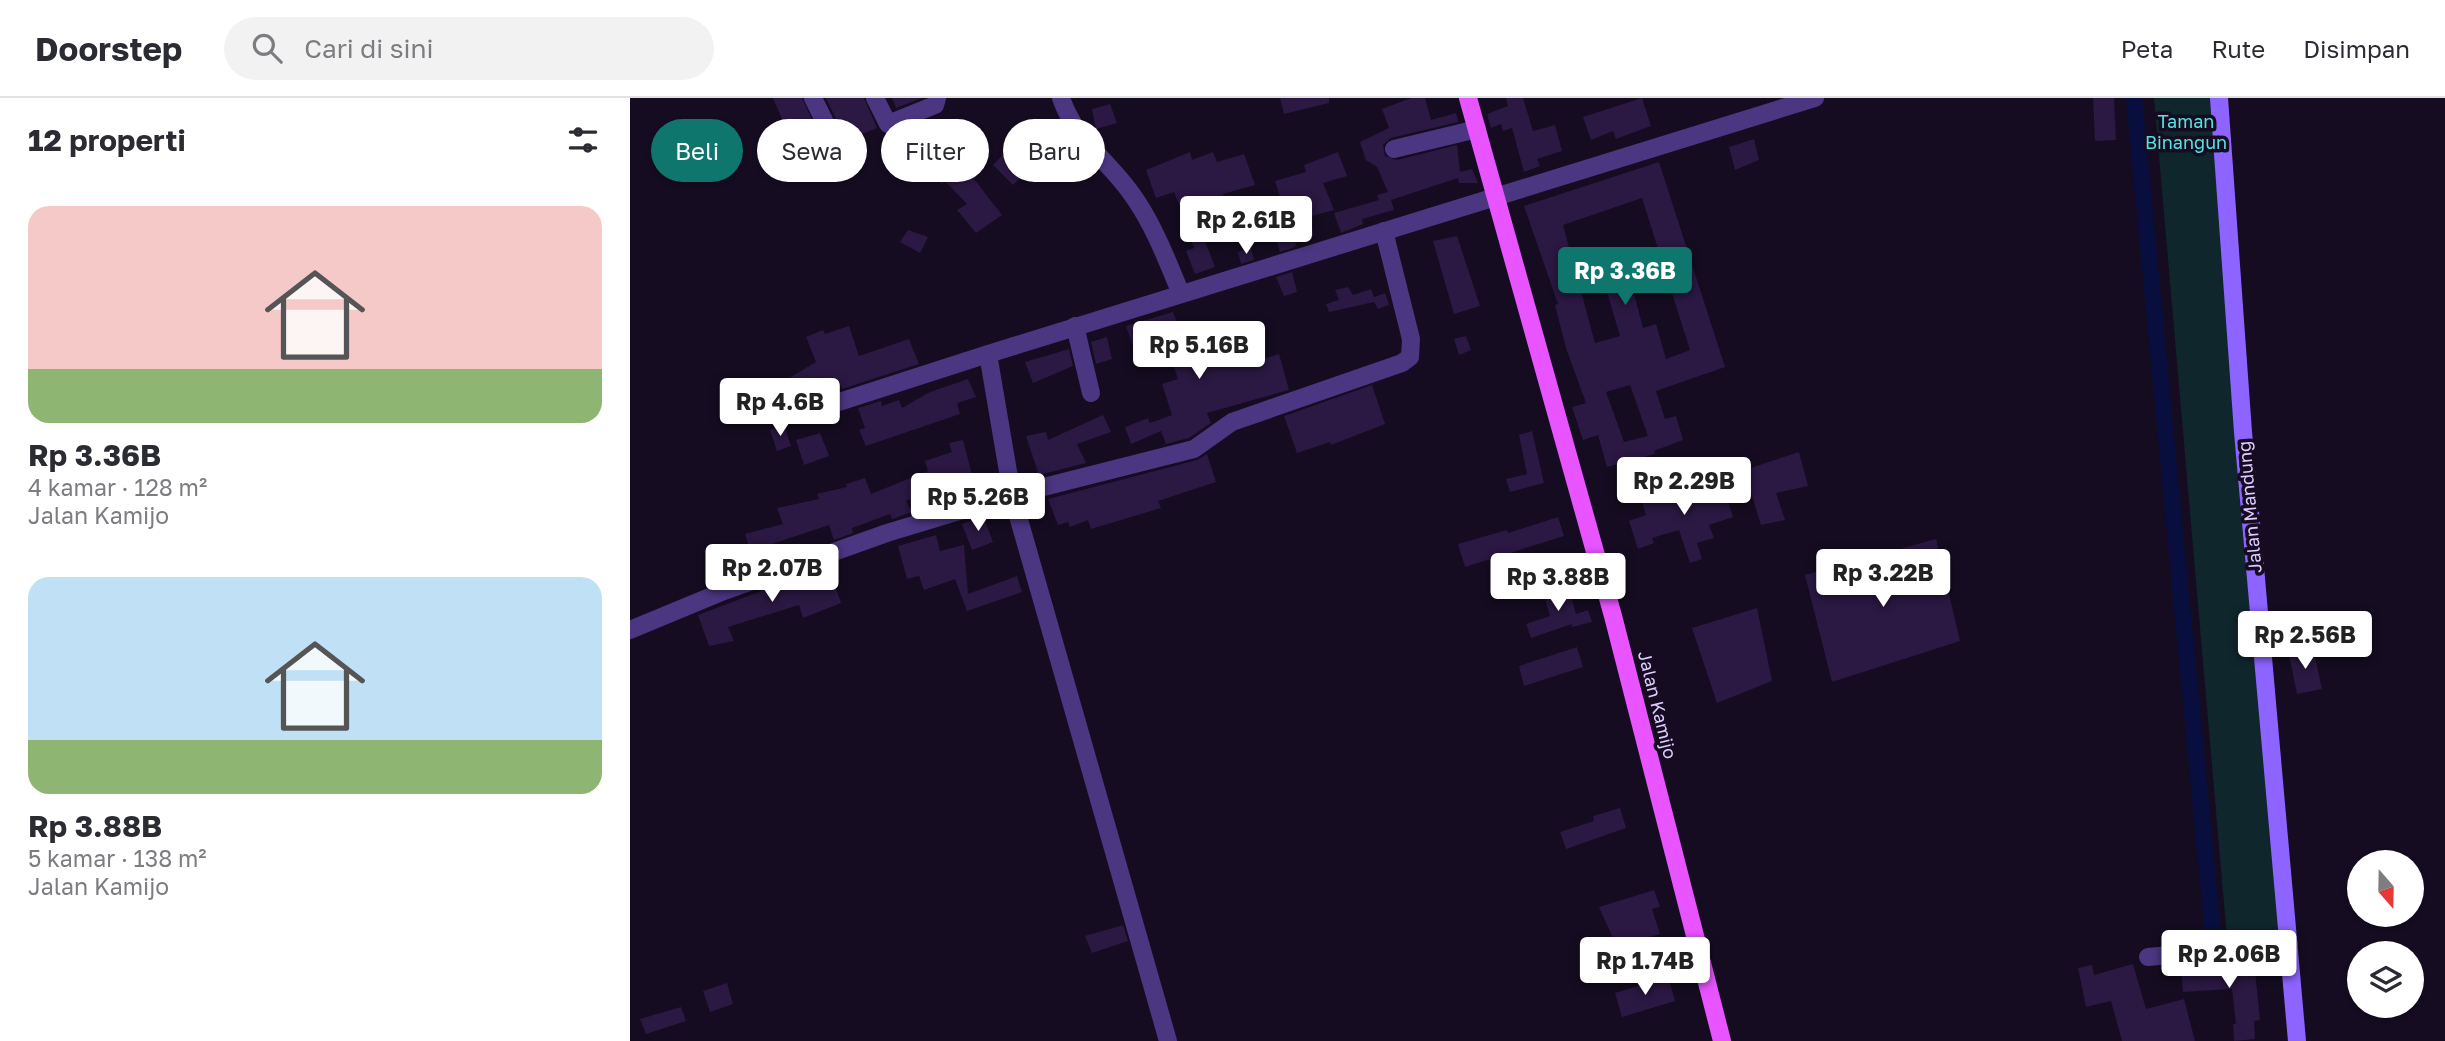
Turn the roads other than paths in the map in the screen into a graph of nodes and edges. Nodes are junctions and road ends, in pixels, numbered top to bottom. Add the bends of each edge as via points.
1 (813, 98) edge
2 (875, 98) edge
3 (937, 98) edge
4 (1061, 98) edge
5 (1468, 98) edge
6 (1815, 98) edge
7 (2219, 98) edge
8 (823, 119) edge
9 (1477, 129) junction
10 (1394, 149) dead end
11 (1496, 196) junction
12 (1384, 231) junction
13 (1181, 294) junction
14 (1075, 326) junction
15 (988, 354) junction
16 (1091, 393) dead end
17 (839, 401) dead end
18 (1012, 495) junction
19 (630, 630) edge
20 (2289, 944) junction
21 (2148, 957) dead end
22 (1168, 1041) edge
23 (1722, 1041) edge
24 (2297, 1041) edge

1 - 8 street
2 - 3 street via 888,124 934,105
4 - 13 street via 1080,137 1132,195
5 - 9 main road, Jalan Kamijo
6 - 11 street
7 - 20 main road, Jalan Mandung via 2244,445
9 - 10 street
9 - 11 main road, Jalan Kamijo
11 - 12 street
11 - 23 main road, Jalan Kamijo via 1618,632
12 - 13 street
12 - 18 street via 1411,339 1410,357 1402,363 1232,422 1194,449
13 - 14 street
14 - 15 street
14 - 16 street
15 - 17 street
15 - 18 street
18 - 19 street via 737,586
18 - 22 street
20 - 21 street
20 - 24 main road, Jalan Mandung

